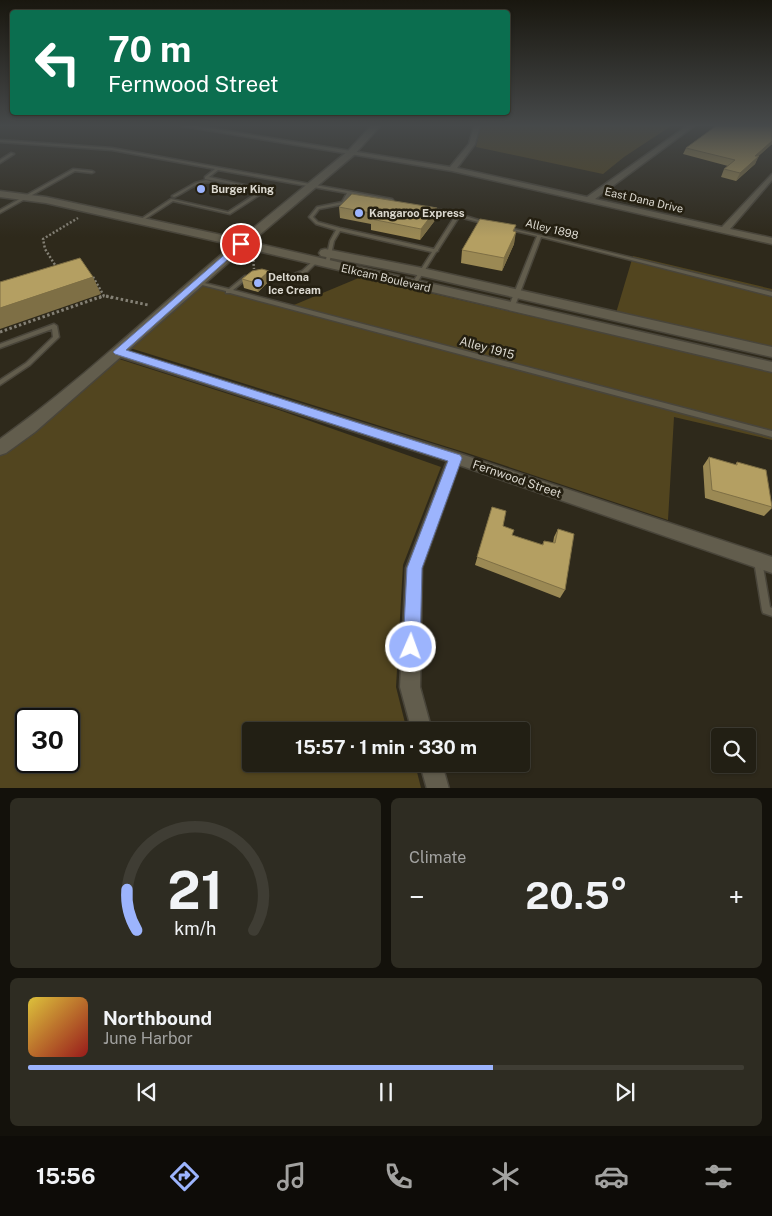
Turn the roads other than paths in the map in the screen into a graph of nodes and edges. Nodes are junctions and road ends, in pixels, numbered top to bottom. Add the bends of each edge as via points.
1 (183, 163) edge
2 (339, 163) edge
3 (413, 163) edge
4 (457, 163) edge
5 (640, 163) edge
6 (217, 169) junction
7 (452, 169) junction
8 (92, 172) dead end
9 (772, 176) edge
10 (206, 178) junction
11 (0, 184) edge
12 (310, 186) junction
13 (40, 190) junction
14 (261, 192) junction
15 (349, 193) junction
16 (0, 194) edge
17 (28, 197) junction
18 (173, 198) junction
19 (589, 199) junction
20 (400, 202) edge
21 (424, 207) edge
22 (0, 212) edge
23 (458, 215) junction
24 (147, 216) junction
25 (494, 225) edge
26 (503, 227) edge
27 (339, 229) junction
28 (724, 230) junction
29 (540, 236) junction
30 (772, 241) edge
31 (248, 244) junction
32 (436, 251) junction
33 (324, 260) junction
34 (256, 271) edge
35 (422, 272) junction
36 (251, 274) edge
37 (196, 282) junction
38 (413, 284) junction
39 (228, 292) junction
40 (772, 294) edge
41 (514, 301) junction
42 (0, 346) edge
43 (118, 352) junction
44 (772, 352) edge
45 (772, 367) edge
46 (0, 383) edge
47 (772, 434) edge
48 (0, 448) edge
49 (455, 458) junction
50 (757, 560) junction
51 (772, 564) edge
52 (772, 612) edge
53 (420, 722) edge
54 (433, 772) edge
55 (438, 788) edge

1 - 6 lane
2 - 12 street
3 - 7 street, East Dana Drive
4 - 7 street
5 - 19 street
6 - 10 lane
6 - 12 lane
7 - 19 street, East Dana Drive
8 - 13 lane via 74,170
9 - 28 street
10 - 14 lane via 264,190
10 - 18 lane
11 - 13 street, Elkcam Boulevard
12 - 15 lane
12 - 31 street
13 - 17 lane
13 - 24 street, Elkcam Boulevard
14 - 18 lane via 205,180
14 - 18 lane via 229,213
15 - 20 lane
15 - 27 lane via 344,202 318,208 311,217 317,223
16 - 17 street, Elkcam Boulevard
17 - 22 lane
17 - 24 street, Elkcam Boulevard
18 - 24 lane
19 - 28 street, East Dana Drive
21 - 23 lane
23 - 25 lane
23 - 32 lane
24 - 31 street, Elkcam Boulevard
26 - 29 lane, Alley 1898
27 - 32 lane
27 - 33 lane
28 - 30 street, East Dana Drive
29 - 40 lane, Alley 1898
29 - 41 lane
31 - 33 street, Elkcam Boulevard
31 - 37 street
32 - 35 lane
33 - 34 lane via 286,280
33 - 35 street, Elkcam Boulevard
33 - 38 street, Elkcam Boulevard
35 - 38 lane
35 - 41 street, Elkcam Boulevard
36 - 39 lane
37 - 39 lane, Alley 1915
37 - 43 street
38 - 41 street, Elkcam Boulevard
39 - 47 lane, Alley 1915
41 - 44 street, Elkcam Boulevard
41 - 45 street, Elkcam Boulevard
42 - 46 lane via 54,326 56,337 28,364
43 - 48 street
43 - 49 street, Fernwood Street
49 - 50 street, Fernwood Street
49 - 53 street via 414,568 410,687
50 - 51 street, Fernwood Street
50 - 52 lane via 766,610
54 - 55 street

